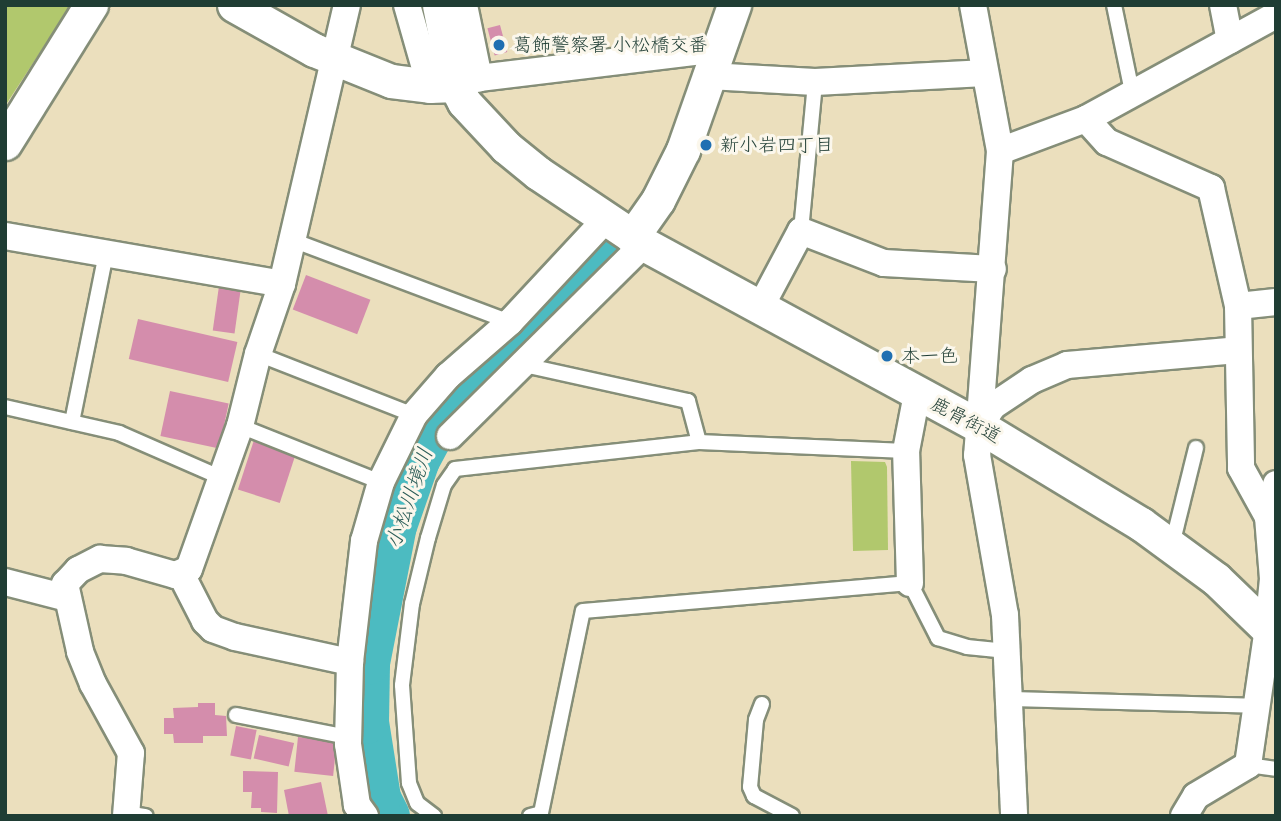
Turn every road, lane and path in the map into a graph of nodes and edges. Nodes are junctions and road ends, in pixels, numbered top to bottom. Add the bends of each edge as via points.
1 (91, 5) edge
2 (234, 5) edge
3 (347, 5) edge
4 (407, 5) edge
5 (439, 5) edge
6 (464, 5) edge
7 (734, 5) edge
8 (973, 5) edge
9 (1114, 5) edge
10 (1223, 5) edge
11 (1276, 15) edge
12 (1230, 40) junction
13 (334, 59) junction
14 (713, 62) junction
15 (984, 73) junction
16 (815, 82) junction
17 (455, 83) junction
18 (1132, 92) junction
19 (1086, 119) junction
20 (5, 143) edge
21 (1000, 151) junction
22 (801, 231) junction
23 (627, 234) junction
24 (5, 236) edge
25 (292, 240) junction
26 (106, 253) junction
27 (993, 269) junction
28 (282, 284) junction
29 (1276, 302) edge
30 (1238, 306) junction
31 (760, 308) junction
32 (510, 322) junction
33 (1237, 350) junction
34 (258, 354) junction
35 (524, 365) junction
36 (917, 394) junction
37 (5, 407) edge
38 (414, 415) junction
39 (72, 422) junction
40 (240, 426) junction
41 (978, 426) junction
42 (450, 436) dead end
43 (699, 442) junction
44 (1196, 448) dead end
45 (906, 450) junction
46 (222, 478) junction
47 (381, 482) junction
48 (1276, 484) edge
49 (1268, 517) junction
50 (1172, 546) junction
51 (181, 574) junction
52 (5, 582) edge
53 (910, 583) junction
54 (67, 598) junction
55 (1272, 633) edge
56 (1007, 651) junction
57 (350, 662) junction
58 (1010, 699) junction
59 (762, 704) dead end
60 (1256, 706) junction
61 (236, 715) dead end
62 (348, 737) junction
63 (1248, 765) junction
64 (1276, 769) edge
65 (133, 815) edge
66 (365, 816) edge
67 (433, 816) edge
68 (530, 816) edge
69 (792, 816) edge
70 (1014, 816) edge
71 (1184, 816) edge

1 - 20 street
2 - 13 street
3 - 13 street
4 - 17 street
5 - 17 street
6 - 17 street
7 - 14 street
8 - 15 street
9 - 18 lane
10 - 12 street
11 - 12 street
12 - 18 street
13 - 17 street via 391,81
13 - 25 street
14 - 16 street
14 - 17 street
14 - 23 street via 683,150 657,200
15 - 16 street
15 - 21 street
16 - 22 lane
17 - 23 street, 鹿骨街道 via 464,102 506,147
18 - 19 street
19 - 21 street
19 - 30 street via 1107,142 1211,188
21 - 27 street
22 - 27 street via 884,263
22 - 31 street
23 - 31 street, 鹿骨街道
23 - 32 street
23 - 35 street
24 - 26 street
25 - 28 street
25 - 32 lane
26 - 28 street
26 - 39 lane
27 - 41 street
28 - 34 street
29 - 30 street
30 - 33 street
31 - 36 street, 鹿骨街道
32 - 38 street via 448,376
33 - 41 street via 1067,365 1032,380 993,406
33 - 49 street via 1241,468
34 - 38 lane
34 - 40 street
35 - 42 street
35 - 43 lane via 688,401
36 - 41 street, 鹿骨街道
36 - 45 street
37 - 39 lane
38 - 47 street
39 - 46 lane via 119,433
40 - 46 street
40 - 47 lane
41 - 50 street, 鹿骨街道
41 - 56 street via 977,455
43 - 45 lane
43 - 67 lane via 455,469 444,485 412,604 402,685 409,783 417,803
44 - 50 lane
45 - 53 street
46 - 51 street via 189,569
47 - 57 street via 364,541
48 - 49 street
49 - 55 street
50 - 55 street, 鹿骨街道 via 1216,579
51 - 54 street via 100,559 78,570 65,584
51 - 57 street via 213,629
52 - 54 street
53 - 56 lane via 937,638
53 - 68 lane via 583,611 541,813
54 - 65 street via 93,684 131,752
55 - 60 street
56 - 58 street
57 - 62 street
58 - 60 lane
58 - 70 street
59 - 69 lane via 756,720 750,787 754,796
60 - 63 street
61 - 62 lane
62 - 66 street via 357,805
63 - 64 lane
63 - 71 street via 1196,796

